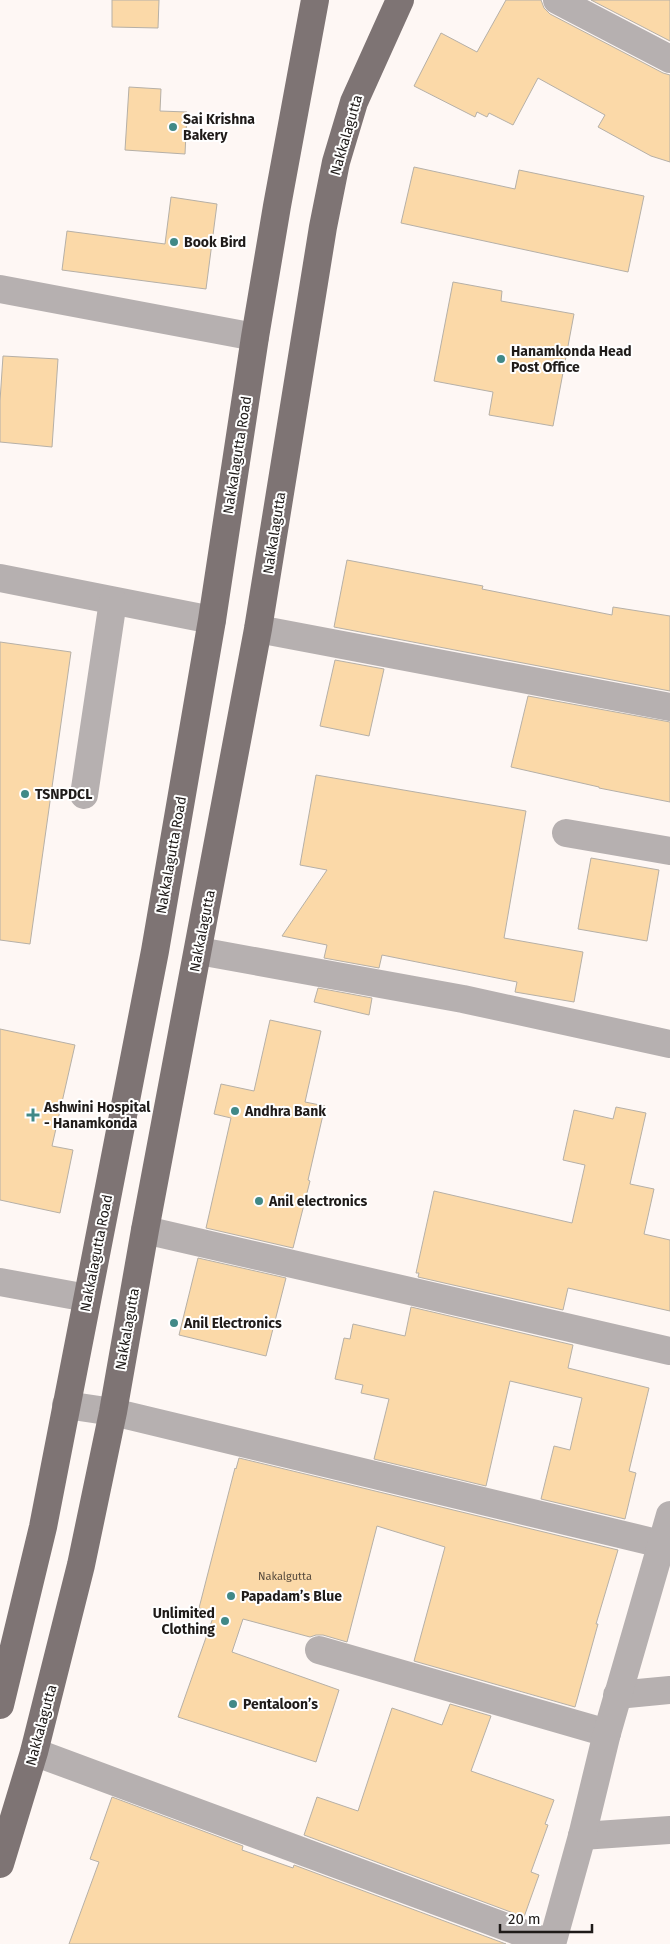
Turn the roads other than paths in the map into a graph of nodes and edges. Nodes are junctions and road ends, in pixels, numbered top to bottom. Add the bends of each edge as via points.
1 (315, 0) edge
2 (400, 0) edge
3 (558, 0) edge
4 (670, 59) edge
5 (0, 289) edge
6 (255, 337) junction
7 (0, 578) edge
8 (113, 601) junction
9 (212, 620) junction
10 (258, 629) junction
11 (670, 707) edge
12 (84, 795) dead end
13 (566, 833) dead end
14 (670, 851) edge
15 (199, 950) junction
16 (670, 1044) edge
17 (145, 1230) junction
18 (0, 1282) edge
19 (87, 1298) junction
20 (670, 1351) edge
21 (66, 1405) junction
22 (113, 1412) junction
23 (670, 1515) edge
24 (662, 1544) junction
25 (319, 1650) dead end
26 (670, 1690) edge
27 (617, 1695) junction
28 (0, 1704) edge
29 (606, 1733) junction
30 (34, 1752) junction
31 (670, 1830) edge
32 (582, 1836) junction
33 (0, 1864) edge
34 (552, 1944) edge

1 - 6 main road, Nakkalagutta Road
2 - 10 main road, Nakkalagutta via 354,102 336,162
3 - 4 street
5 - 6 street
6 - 9 main road, Nakkalagutta Road
7 - 8 street
8 - 9 street
8 - 12 street
9 - 19 main road, Nakkalagutta Road via 155,950
10 - 11 street
10 - 15 main road, Nakkalagutta
13 - 14 street
15 - 16 street via 463,999
15 - 17 main road, Nakkalagutta
17 - 20 street
17 - 22 main road, Nakkalagutta
18 - 19 street
19 - 21 main road, Nakkalagutta Road
21 - 22 street
21 - 28 main road, Nakkalagutta Road via 43,1527
22 - 24 street
22 - 30 main road, Nakkalagutta via 81,1565
23 - 24 street
24 - 27 street
25 - 29 street
26 - 27 street
27 - 29 street
29 - 32 street
30 - 33 main road, Nakkalagutta
30 - 34 street
31 - 32 street
32 - 34 street

